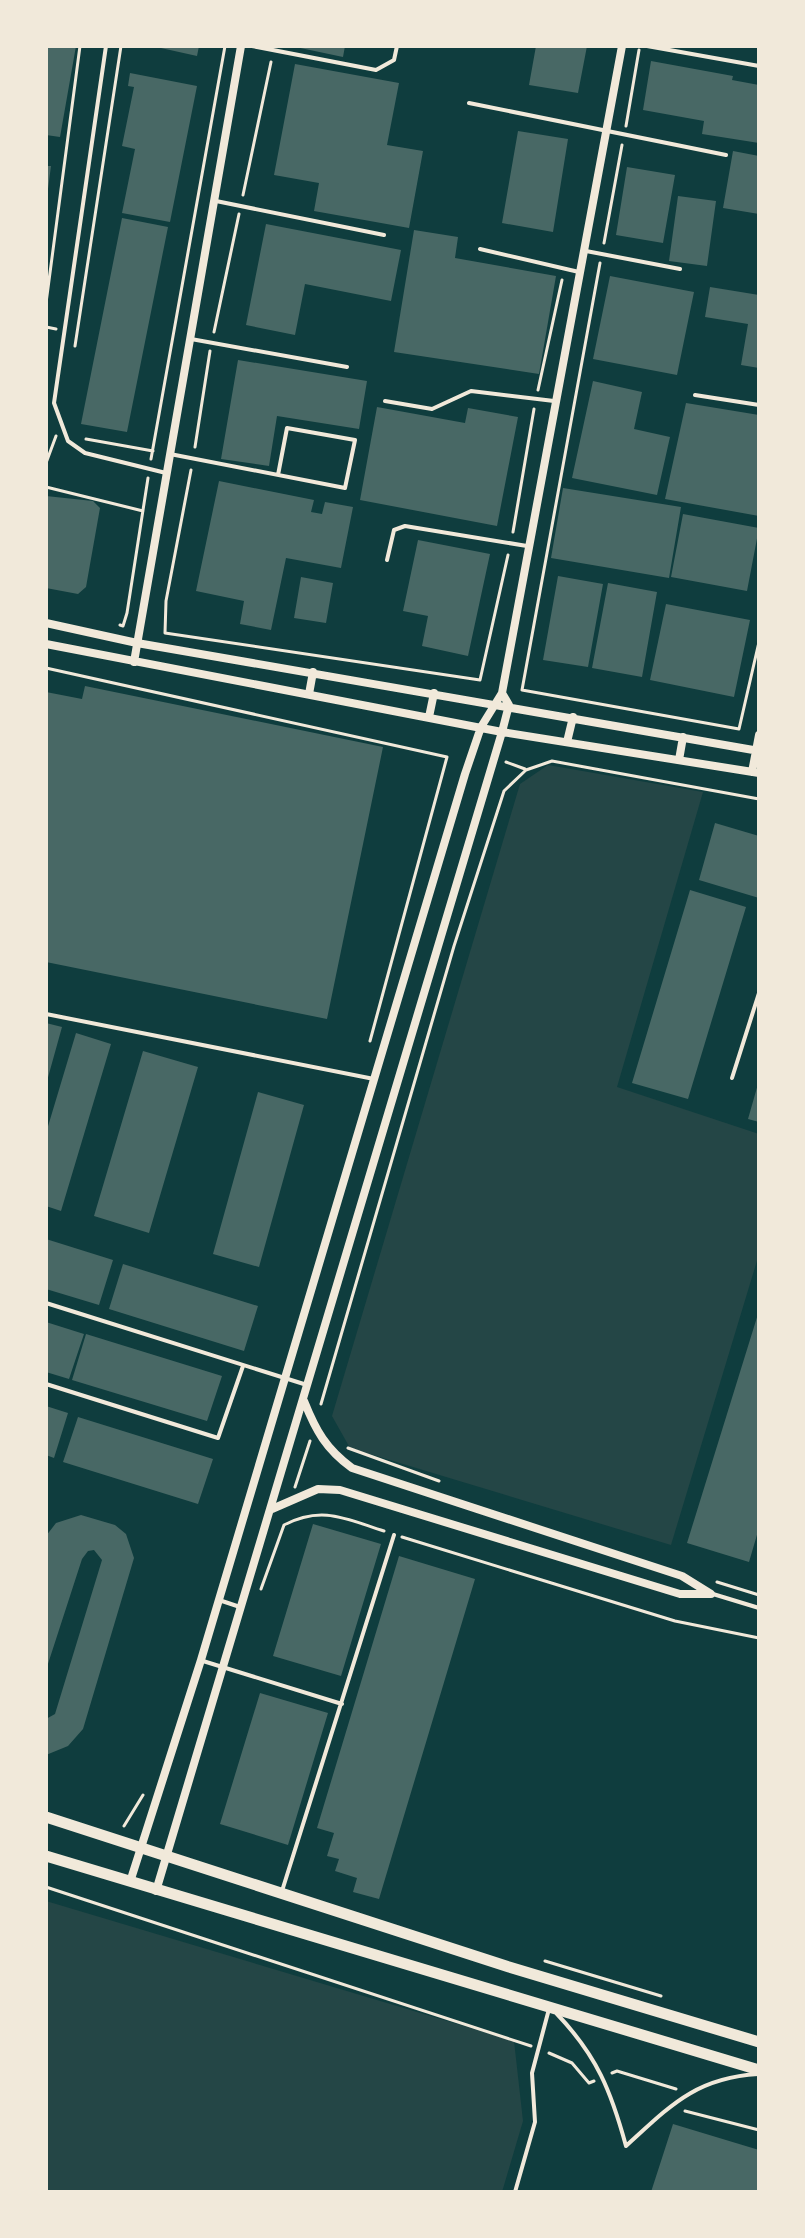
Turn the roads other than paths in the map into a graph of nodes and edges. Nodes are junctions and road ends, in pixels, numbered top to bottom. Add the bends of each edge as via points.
1 (106, 46) edge
2 (241, 46) edge
3 (252, 46) edge
4 (397, 46) edge
5 (622, 46) edge
6 (647, 46) edge
7 (759, 66) edge
8 (469, 103) dead end
9 (607, 129) junction
10 (726, 155) dead end
11 (214, 200) junction
12 (384, 235) dead end
13 (480, 249) dead end
14 (584, 251) junction
15 (680, 269) dead end
16 (580, 273) junction
17 (189, 339) junction
18 (347, 367) dead end
19 (695, 395) dead end
20 (385, 401) dead end
21 (556, 401) junction
22 (759, 405) edge
23 (170, 454) junction
24 (166, 473) junction
25 (278, 475) junction
26 (529, 546) junction
27 (387, 560) dead end
28 (46, 623) edge
29 (137, 643) junction
30 (46, 644) edge
31 (230, 659) junction
32 (134, 662) junction
33 (313, 672) junction
34 (227, 679) junction
35 (434, 693) junction
36 (502, 693) junction
37 (309, 694) junction
38 (493, 703) junction
39 (509, 705) junction
40 (429, 717) junction
41 (573, 717) junction
42 (481, 727) junction
43 (502, 732) junction
44 (759, 735) edge
45 (683, 737) junction
46 (567, 742) junction
47 (758, 751) edge
48 (679, 760) junction
49 (755, 772) edge
50 (759, 993) edge
51 (46, 1014) edge
52 (732, 1078) dead end
53 (374, 1079) junction
54 (46, 1303) edge
55 (243, 1366) junction
56 (285, 1379) junction
57 (46, 1384) edge
58 (308, 1386) junction
59 (304, 1400) junction
60 (272, 1509) junction
61 (394, 1535) dead end
62 (711, 1594) junction
63 (219, 1600) junction
64 (243, 1608) junction
65 (759, 1608) edge
66 (201, 1660) junction
67 (225, 1668) junction
68 (342, 1704) junction
69 (46, 1817) edge
70 (139, 1848) junction
71 (46, 1856) edge
72 (167, 1856) junction
73 (130, 1882) junction
74 (156, 1891) junction
75 (282, 1894) junction
76 (550, 2006) junction
77 (759, 2042) edge
78 (759, 2072) edge
79 (515, 2192) edge

1 - 24 lane via 54,403 68,441 85,453
2 - 11 street
3 - 4 lane via 376,70 394,60
5 - 9 street
6 - 7 lane
8 - 9 lane
9 - 10 lane
9 - 14 street
11 - 12 lane
11 - 17 street
13 - 16 lane
14 - 15 lane
14 - 16 street
16 - 21 street
17 - 18 lane
17 - 23 street
19 - 22 lane
20 - 21 lane via 432,409 471,391
21 - 26 street
23 - 24 street
23 - 25 lane
24 - 29 street
25 - 25 lane via 345,488 355,440 287,428
26 - 27 lane via 405,526 394,530
26 - 36 street
28 - 29 street
29 - 31 street
29 - 32 street
30 - 32 street
31 - 33 street
31 - 34 street
32 - 34 street
33 - 35 street
33 - 37 street
34 - 37 street
35 - 38 street
35 - 40 street
36 - 38 street
36 - 39 street
37 - 40 street
38 - 39 street
38 - 42 street
39 - 41 street
39 - 43 street
40 - 42 street
41 - 45 street
41 - 46 street
42 - 43 street
42 - 53 street
43 - 46 street
43 - 58 street
44 - 47 street
45 - 47 street
45 - 48 street
46 - 48 street
47 - 49 street
48 - 49 street
50 - 52 lane
51 - 53 lane
53 - 56 street
54 - 55 lane
55 - 56 lane
55 - 57 lane via 218,1438
56 - 58 lane
56 - 63 street
58 - 59 street
59 - 60 street
59 - 62 street via 329,1451 352,1468 682,1576
60 - 62 street via 318,1489 340,1490 680,1594
60 - 64 street
61 - 68 lane
62 - 65 lane
63 - 64 lane
63 - 66 street
64 - 67 street
66 - 67 lane
66 - 70 street
67 - 68 lane
67 - 72 street
68 - 75 lane
69 - 70 main road
70 - 72 main road
70 - 73 street
71 - 73 main road
72 - 74 street
72 - 75 main road
73 - 74 main road
74 - 76 main road
75 - 77 main road
76 - 78 main road
76 - 78 lane via 604,2077 626,2146 680,2098 726,2076
76 - 79 lane via 532,2073 535,2122

